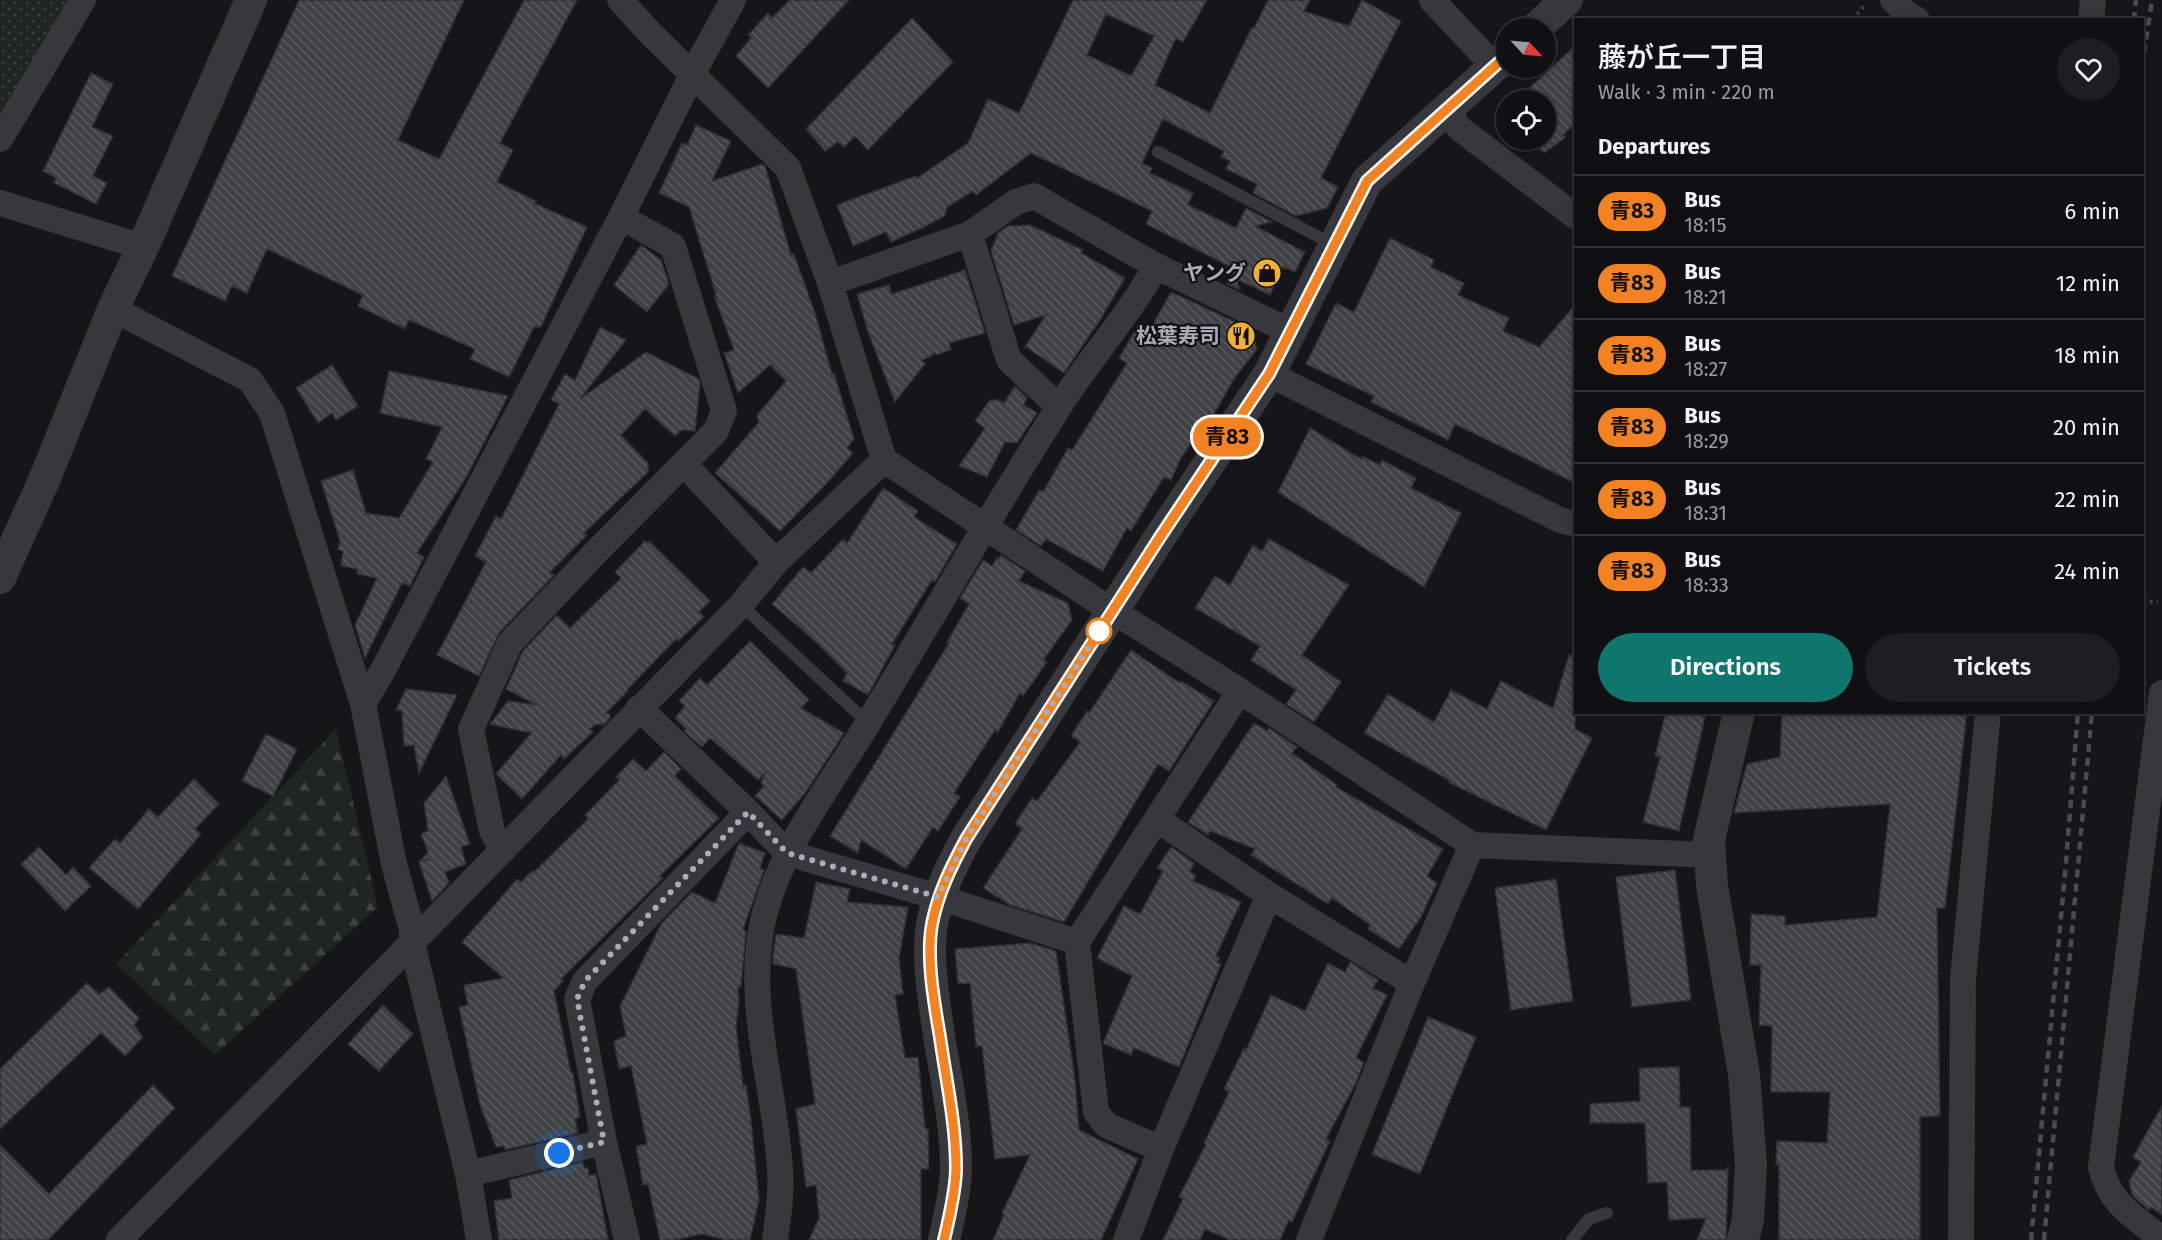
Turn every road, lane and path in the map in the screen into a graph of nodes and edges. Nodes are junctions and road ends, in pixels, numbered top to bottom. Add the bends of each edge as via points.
1 (83, 0) edge
2 (251, 0) edge
3 (620, 0) edge
4 (733, 0) edge
5 (1432, 0) edge
6 (1567, 0) edge
7 (2093, 0) edge
8 (1881, 1) edge
9 (1547, 18) edge
10 (1855, 18) edge
11 (1914, 18) edge
12 (2091, 18) edge
13 (1496, 57) edge
14 (1496, 65) edge
15 (693, 73) junction
16 (1446, 109) junction
17 (0, 140) edge
18 (1158, 153) dead end
19 (0, 203) edge
20 (1574, 215) edge
21 (621, 217) junction
22 (970, 234) junction
23 (1335, 246) junction
24 (143, 247) junction
25 (1156, 266) junction
26 (831, 283) junction
27 (114, 309) junction
28 (1291, 332) junction
29 (1269, 374) junction
30 (1059, 407) junction
31 (884, 460) junction
32 (684, 464) junction
33 (1574, 524) edge
34 (984, 527) junction
35 (776, 562) junction
36 (0, 578) edge
37 (2144, 601) edge
38 (2157, 602) dead end
39 (741, 605) junction
40 (1112, 611) junction
41 (1240, 691) junction
42 (2162, 693) edge
43 (363, 704) junction
44 (639, 708) junction
45 (1739, 714) edge
46 (1988, 714) edge
47 (868, 723) junction
48 (748, 812) junction
49 (1158, 820) junction
50 (1472, 845) junction
51 (503, 850) junction
52 (787, 853) junction
53 (1710, 855) junction
54 (1269, 895) junction
55 (938, 897) junction
56 (1077, 942) junction
57 (412, 943) junction
58 (1412, 983) junction
59 (604, 1142) junction
60 (1161, 1149) junction
61 (468, 1174) junction
62 (1607, 1213) dead end
63 (1315, 1238) edge
64 (2162, 1239) edge
65 (119, 1240) edge
66 (479, 1240) edge
67 (627, 1240) edge
68 (776, 1240) edge
69 (944, 1240) edge
70 (1126, 1240) edge
71 (1572, 1240) edge
72 (1743, 1240) edge
73 (1961, 1240) edge

1 - 17 street
2 - 24 street
3 - 15 street
4 - 15 street
5 - 13 street
6 - 9 street
7 - 12 street
8 - 10 path
8 - 11 street
14 - 16 street
15 - 21 street
15 - 26 street via 788,168
16 - 20 street via 1459,128
16 - 23 street via 1367,181
18 - 23 lane
19 - 24 street
21 - 32 street via 673,246 724,411 716,431
21 - 43 street
22 - 25 street via 1016,202 1034,196
22 - 26 street
22 - 30 street via 1009,360
23 - 28 street
24 - 27 street
25 - 28 street
25 - 30 street
26 - 31 street
27 - 36 street
27 - 43 street via 249,380 272,413
28 - 29 street
29 - 33 street
29 - 40 street
30 - 34 street
31 - 34 street
31 - 35 street
32 - 35 street
32 - 51 street via 510,643 471,729 492,831
34 - 40 street
34 - 47 street
35 - 39 street
37 - 38 path
39 - 44 street
39 - 47 lane
40 - 41 street
40 - 55 street via 966,839
41 - 49 street
41 - 50 street
42 - 64 street via 2102,1167 2113,1198
43 - 57 street
44 - 48 street
44 - 51 street
45 - 53 street via 1709,840
46 - 73 street via 1963,979
47 - 52 street
48 - 52 street
48 - 59 street via 585,981 577,999
49 - 54 street
49 - 56 street
50 - 53 street
50 - 58 street
51 - 57 street
52 - 55 street
52 - 68 street via 764,919 756,976 780,1170
53 - 72 street via 1745,1085 1751,1166
54 - 58 street
54 - 60 street
55 - 56 street
55 - 69 street via 931,947 934,1005 951,1109 956,1170
56 - 60 street via 1096,1112 1106,1125
57 - 61 street
57 - 65 street
58 - 63 street
59 - 61 street
59 - 67 street
60 - 70 street
61 - 66 street
62 - 71 lane via 1589,1219

